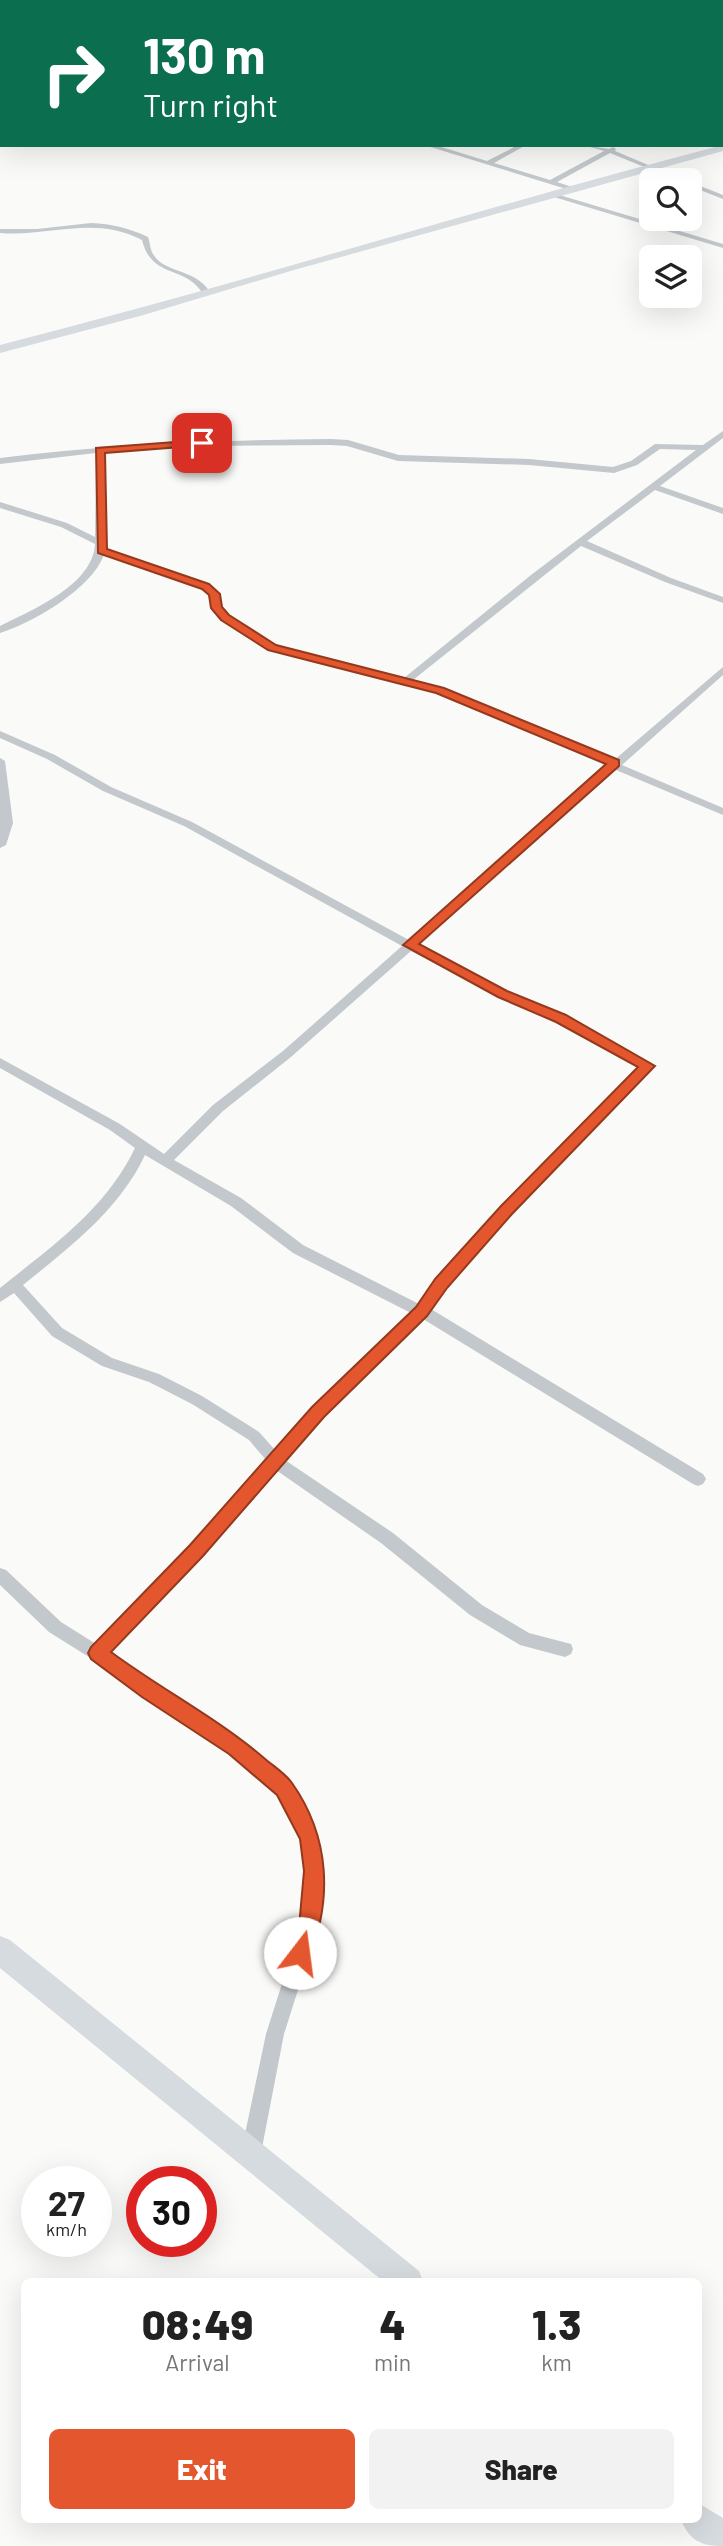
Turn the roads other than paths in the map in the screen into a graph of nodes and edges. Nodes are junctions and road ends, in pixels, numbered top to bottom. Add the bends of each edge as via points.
1 (434, 147) edge
2 (519, 147) edge
3 (594, 147) edge
4 (617, 147) edge
5 (723, 148) edge
6 (610, 151) junction
7 (489, 163) junction
8 (652, 168) joint
9 (639, 172) edge
10 (552, 182) junction
11 (702, 189) edge
12 (576, 190) junction
13 (556, 195) junction
14 (723, 197) edge
15 (0, 231) edge
16 (723, 246) edge
17 (206, 292) junction
18 (0, 349) edge
19 (723, 434) edge
20 (706, 448) junction
21 (100, 450) junction
22 (0, 461) edge
23 (655, 487) junction
24 (0, 505) edge
25 (723, 511) edge
26 (583, 543) junction
27 (101, 547) junction
28 (723, 600) edge
29 (0, 630) edge
30 (723, 670) edge
31 (406, 681) junction
32 (0, 734) edge
33 (0, 761) edge
34 (614, 763) junction
35 (723, 812) edge
36 (0, 845) edge
37 (409, 945) junction
38 (0, 1062) edge
39 (142, 1147) junction
40 (166, 1160) junction
41 (15, 1285) junction
42 (0, 1296) edge
43 (422, 1311) junction
44 (277, 1462) junction
45 (698, 1479) dead end
46 (0, 1575) edge
47 (565, 1649) dead end
48 (98, 1653) junction
49 (0, 1950) edge
50 (251, 2153) junction
51 (403, 2278) edge
52 (702, 2523) edge
53 (723, 2539) edge

1 - 7 street
2 - 7 street
3 - 6 street
4 - 6 street
5 - 8 main road
6 - 8 street
6 - 10 street
7 - 10 street
9 - 12 main road
10 - 12 street
11 - 14 street
12 - 13 main road
13 - 16 street
13 - 17 main road
15 - 17 street via 18,233 94,223 112,226 145,239 155,261 193,278
17 - 18 main road
19 - 20 street
20 - 21 street via 658,446 614,470 529,462 412,460 331,442 222,441
20 - 23 street
21 - 22 street
21 - 27 street
23 - 25 street
23 - 26 street
24 - 27 street via 64,524
26 - 28 street
26 - 31 street
27 - 29 street via 97,564 79,583
27 - 31 street via 206,587 225,618 272,648
30 - 34 street
31 - 34 street via 440,690
32 - 37 street via 188,824
33 - 36 street via 7,822
34 - 35 street
34 - 37 street
37 - 40 street via 287,1054 218,1108
37 - 43 street via 648,1066 507,1210
38 - 39 street
39 - 40 street
39 - 41 street via 135,1167 103,1208
40 - 43 street via 236,1202 298,1249
41 - 42 street
41 - 44 street via 57,1332 107,1362 154,1378 197,1400 254,1436
43 - 44 street via 318,1412
43 - 45 street
44 - 47 street via 387,1538 476,1610 526,1640
44 - 48 street
46 - 48 street via 55,1627
48 - 50 street via 236,1747 284,1788 310,1838 314,1871 309,1927 275,2034
49 - 50 main road
50 - 51 main road
52 - 53 main road

